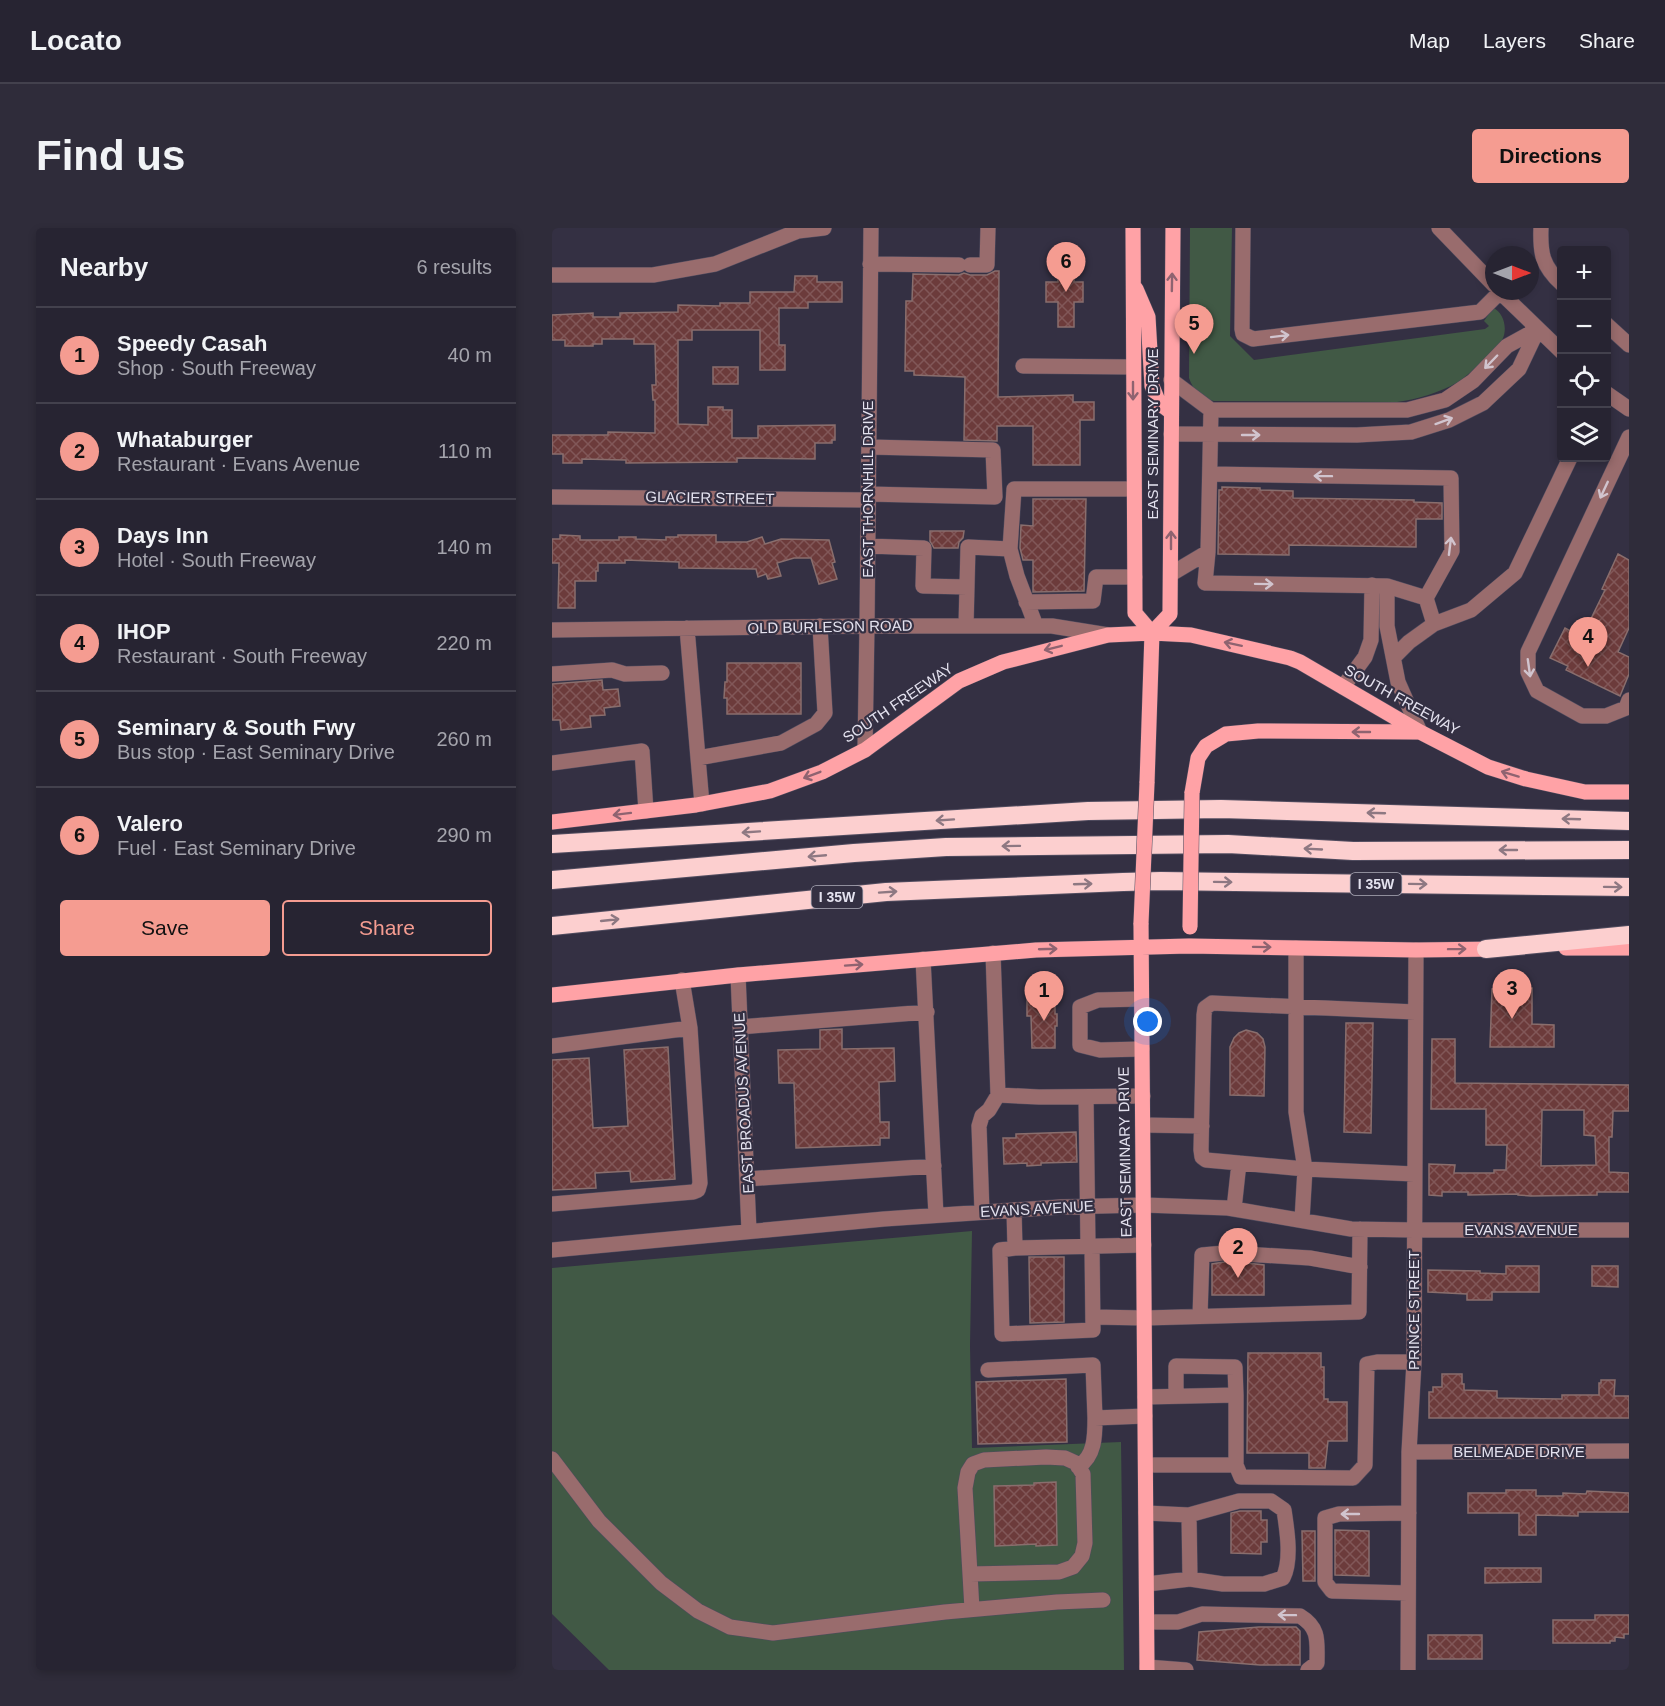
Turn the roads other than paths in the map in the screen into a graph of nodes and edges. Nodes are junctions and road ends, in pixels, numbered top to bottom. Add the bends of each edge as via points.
1 (824, 228) edge
2 (871, 228) edge
3 (988, 228) edge
4 (1133, 228) edge
5 (1173, 228) edge
6 (1243, 228) edge
7 (1439, 228) edge
8 (1541, 228) edge
9 (870, 264) junction
10 (552, 274) edge
11 (1485, 276) edge
12 (1557, 280) edge
13 (1133, 284) junction
14 (1491, 300) edge
15 (1509, 300) edge
16 (1538, 329) junction
17 (1611, 329) edge
18 (1629, 345) edge
19 (1557, 347) edge
20 (1023, 366) dead end
21 (1133, 367) junction
22 (1172, 380) junction
23 (1611, 396) edge
24 (1629, 409) edge
25 (1211, 410) junction
26 (1171, 412) junction
27 (1171, 434) junction
28 (1211, 435) junction
29 (1629, 437) edge
30 (868, 447) junction
31 (1568, 462) edge
32 (1210, 474) junction
33 (1134, 489) junction
34 (552, 496) edge
35 (868, 497) junction
36 (868, 546) junction
37 (1010, 549) junction
38 (1208, 552) junction
39 (1171, 574) junction
40 (1135, 577) junction
41 (1380, 585) junction
42 (967, 587) junction
43 (1426, 598) junction
44 (1026, 602) junction
45 (1434, 624) junction
46 (820, 626) junction
47 (867, 626) junction
48 (966, 626) junction
49 (1036, 626) junction
50 (687, 628) junction
51 (552, 630) edge
52 (1152, 633) junction
53 (1108, 635) junction
54 (1394, 657) junction
55 (662, 672) dead end
56 (552, 674) edge
57 (1343, 687) junction
58 (1629, 700) edge
59 (1420, 732) junction
60 (865, 750) junction
61 (698, 758) junction
62 (552, 763) edge
63 (1629, 792) edge
64 (702, 804) junction
65 (646, 811) junction
66 (1629, 821) edge
67 (552, 822) edge
68 (552, 844) edge
69 (1629, 850) edge
70 (552, 880) edge
71 (1629, 887) edge
72 (552, 926) edge
73 (1629, 935) edge
74 (1189, 946) junction
75 (1141, 947) junction
76 (1296, 948) junction
77 (1629, 948) edge
78 (1486, 949) junction
79 (1416, 950) junction
80 (993, 953) junction
81 (923, 959) junction
82 (738, 975) junction
83 (682, 980) junction
84 (552, 995) edge
85 (1142, 999) junction
86 (1296, 1006) junction
87 (927, 1012) junction
88 (1415, 1012) junction
89 (740, 1027) junction
90 (690, 1028) junction
91 (552, 1046) edge
92 (1142, 1049) junction
93 (998, 1095) junction
94 (1143, 1096) junction
95 (1086, 1097) junction
96 (1143, 1125) junction
97 (1202, 1126) junction
98 (1239, 1163) junction
99 (934, 1166) junction
100 (1305, 1169) junction
101 (1414, 1174) junction
102 (747, 1179) junction
103 (552, 1204) edge
104 (1144, 1205) junction
105 (1087, 1206) junction
106 (1234, 1209) junction
107 (1014, 1210) junction
108 (982, 1212) junction
109 (936, 1215) junction
110 (1302, 1220) junction
111 (1360, 1229) junction
112 (1414, 1230) junction
113 (1629, 1230) edge
114 (749, 1231) junction
115 (1144, 1245) junction
116 (1090, 1246) junction
117 (1015, 1248) junction
118 (552, 1250) edge
119 (1224, 1253) dead end
120 (1244, 1254) dead end
121 (1360, 1268) junction
122 (1093, 1317) junction
123 (1200, 1317) junction
124 (1144, 1318) junction
125 (1414, 1362) junction
126 (988, 1370) dead end
127 (1236, 1395) junction
128 (1176, 1396) junction
129 (1145, 1397) junction
130 (1145, 1416) junction
131 (1095, 1418) junction
132 (1629, 1451) edge
133 (1409, 1452) junction
134 (552, 1459) edge
135 (1146, 1465) junction
136 (1236, 1465) junction
137 (1078, 1467) junction
138 (1409, 1513) junction
139 (1146, 1514) junction
140 (1189, 1515) junction
141 (970, 1574) junction
142 (1190, 1579) junction
143 (1147, 1584) junction
144 (1408, 1593) junction
145 (1103, 1600) dead end
146 (972, 1610) junction
147 (1147, 1622) junction
148 (1147, 1668) edge
149 (1186, 1670) edge
150 (1308, 1670) edge
151 (1408, 1670) edge

1 - 10 street via 798,231 715,264 653,275
2 - 9 street, EAST THORNHILL DRIVE
3 - 9 street via 987,265
4 - 13 main road, EAST SEMINARY DRIVE
22 -> 5 main road, EAST SEMINARY DRIVE
6 -> 14 street via 1242,329 1243,334 1253,339 1480,312
7 - 11 street
8 - 12 street via 1540,252
9 - 30 street, EAST THORNHILL DRIVE
13 - 21 main road, EAST SEMINARY DRIVE
13 - 26 main road via 1148,317 1152,386 1159,403
15 - 16 street
16 - 19 street
16 -> 25 street via 1507,346 1473,381 1445,400 1407,410
28 -> 16 street via 1411,432 1449,420 1483,403 1519,369
17 - 18 street
20 - 21 street
21 -> 33 main road, EAST SEMINARY DRIVE
22 - 25 street
22 - 26 main road, EAST SEMINARY DRIVE
23 - 24 street
25 - 28 street
26 - 27 main road, EAST SEMINARY DRIVE
27 - 28 street
39 -> 27 main road, EAST SEMINARY DRIVE
28 - 32 street
29 -> 58 street via 1528,652 1528,672 1537,691 1582,716 1606,716 1626,708
30 - 35 street, EAST THORNHILL DRIVE
30 - 35 street, GLACIER STREET via 993,450 995,497
31 - 45 street via 1515,573 1471,610
32 - 38 street
43 -> 32 street via 1452,551 1451,478
33 - 37 street via 1014,489
33 - 40 main road, EAST SEMINARY DRIVE
34 - 35 street, GLACIER STREET
35 - 36 street, EAST THORNHILL DRIVE
36 - 42 street via 924,548 923,586
36 - 47 street, EAST THORNHILL DRIVE
37 - 42 street via 968,547
37 - 44 street
38 - 39 street
38 -> 41 street via 1205,583
39 - 52 main road, EAST SEMINARY DRIVE via 1170,614
40 - 44 street via 1096,577 1093,601
40 - 52 main road, EAST SEMINARY DRIVE via 1135,613
41 - 43 street
41 - 54 street
41 - 57 street via 1365,657
42 - 48 street
43 - 45 street
44 - 49 street
45 - 54 street
46 - 47 street, OLD BURLESON ROAD
46 - 50 street, OLD BURLESON ROAD
46 - 61 street via 825,713 816,724 781,743
47 - 48 street, OLD BURLESON ROAD
47 - 60 street, EAST THORNHILL DRIVE
48 - 49 street, OLD BURLESON ROAD
49 - 53 street, OLD BURLESON ROAD
50 - 51 street, OLD BURLESON ROAD
50 - 61 street
52 - 53 main road, SOUTH FREEWAY
57 -> 52 main road, SOUTH FREEWAY via 1290,658 1191,635
52 - 75 main road, EAST SEMINARY DRIVE, bridge
53 -> 60 main road, SOUTH FREEWAY via 1003,662 959,681
54 - 59 street via 1398,682
55 - 56 street
57 - 59 main road, SOUTH FREEWAY
63 -> 59 main road, SOUTH FREEWAY via 1585,792 1526,779 1488,767
59 -> 74 main road, bridge via 1257,731 1226,734 1206,746 1198,758 1192,793
60 -> 64 main road, SOUTH FREEWAY via 822,772 770,791
61 - 64 street
62 - 65 street via 642,750
64 - 65 main road, SOUTH FREEWAY
65 -> 67 main road, SOUTH FREEWAY
66 -> 68 highway via 1221,808 1088,811
69 -> 70 highway, I 35W via 1353,851 1228,844 946,848
72 -> 71 highway, I 35W via 886,892 1123,882
73 - 78 highway
74 - 75 main road
74 -> 76 main road
80 -> 75 main road
75 - 85 main road, EAST SEMINARY DRIVE
76 - 79 main road
76 - 86 street
77 - 78 main road
79 -> 78 main road
79 - 88 street, PRINCE STREET
80 - 81 main road
80 - 93 street
82 -> 81 main road
81 - 87 street
82 - 83 main road
82 - 89 street, EAST BROADUS AVENUE
83 - 84 main road
83 - 90 street
85 - 92 main road, EAST SEMINARY DRIVE
85 - 92 street via 1098,1000 1080,1007 1080,1045 1100,1050
86 - 88 street
86 - 97 street via 1212,1003 1205,1008
86 - 100 street via 1296,1112
87 - 89 street
87 - 99 street
88 - 101 street, PRINCE STREET
89 - 102 street, EAST BROADUS AVENUE
90 - 91 street
90 - 103 street via 698,1190
92 - 94 main road, EAST SEMINARY DRIVE
93 - 95 street
93 - 108 street via 979,1126
94 - 95 street
94 - 96 main road, EAST SEMINARY DRIVE
95 - 105 street
96 - 97 street
96 - 104 main road, EAST SEMINARY DRIVE
97 - 98 street via 1202,1156 1206,1160
98 - 100 street
98 - 106 street
99 - 102 street
99 - 109 street
100 - 101 street
100 - 110 street
101 - 112 street, PRINCE STREET
102 - 114 street, EAST BROADUS AVENUE
104 - 105 street, EVANS AVENUE
104 - 106 street, EVANS AVENUE
104 - 115 main road, EAST SEMINARY DRIVE
105 - 107 street, EVANS AVENUE
105 - 116 street
106 - 110 street, EVANS AVENUE
107 - 108 street, EVANS AVENUE
107 - 117 street
108 - 109 street, EVANS AVENUE
109 - 114 street, EVANS AVENUE
110 - 111 street, EVANS AVENUE
111 - 112 street, EVANS AVENUE
111 - 121 street
112 - 113 street, EVANS AVENUE
112 - 125 street, PRINCE STREET
114 - 118 street, EVANS AVENUE
115 - 116 street
115 - 124 main road, EAST SEMINARY DRIVE
116 - 117 street
116 - 122 street
117 - 122 street via 1000,1250 1002,1334 1093,1330
119 - 123 street via 1202,1255
120 - 121 street via 1310,1258
121 - 123 street via 1359,1312
122 - 124 street
123 - 124 street
124 - 129 main road, EAST SEMINARY DRIVE
125 - 133 street, PRINCE STREET
125 - 136 street via 1367,1364 1365,1465 1353,1478 1241,1478
126 - 131 street via 1093,1365
127 - 128 street
127 - 128 street via 1235,1366 1176,1366
127 - 136 street
128 - 129 street
129 - 130 main road, EAST SEMINARY DRIVE
130 - 131 street
130 - 135 main road, EAST SEMINARY DRIVE
131 - 137 street via 1092,1450
132 - 133 street, BELMEADE DRIVE
133 - 138 street, PRINCE STREET
134 - 146 street via 599,1521 661,1583 698,1611 730,1627 773,1633
135 - 136 street
135 - 139 main road, EAST SEMINARY DRIVE
137 - 141 street via 1083,1474 1085,1543 1082,1556 1073,1567 1059,1572
137 - 141 street via 1076,1462 1055,1457 984,1460 973,1464 965,1488
138 - 144 street, PRINCE STREET
138 -> 144 street via 1339,1514 1325,1518 1325,1582 1332,1591
139 - 140 street
139 - 143 main road, EAST SEMINARY DRIVE
140 - 142 street
140 - 142 street via 1239,1501 1271,1501 1284,1510 1288,1533 1283,1578 1264,1584
141 - 146 street
142 - 143 street
143 - 147 main road, EAST SEMINARY DRIVE
144 - 151 street, PRINCE STREET
145 - 146 street
147 - 148 main road, EAST SEMINARY DRIVE
150 -> 147 street via 1317,1663 1317,1636 1311,1622 1300,1616 1202,1614 1178,1622
148 - 149 street

